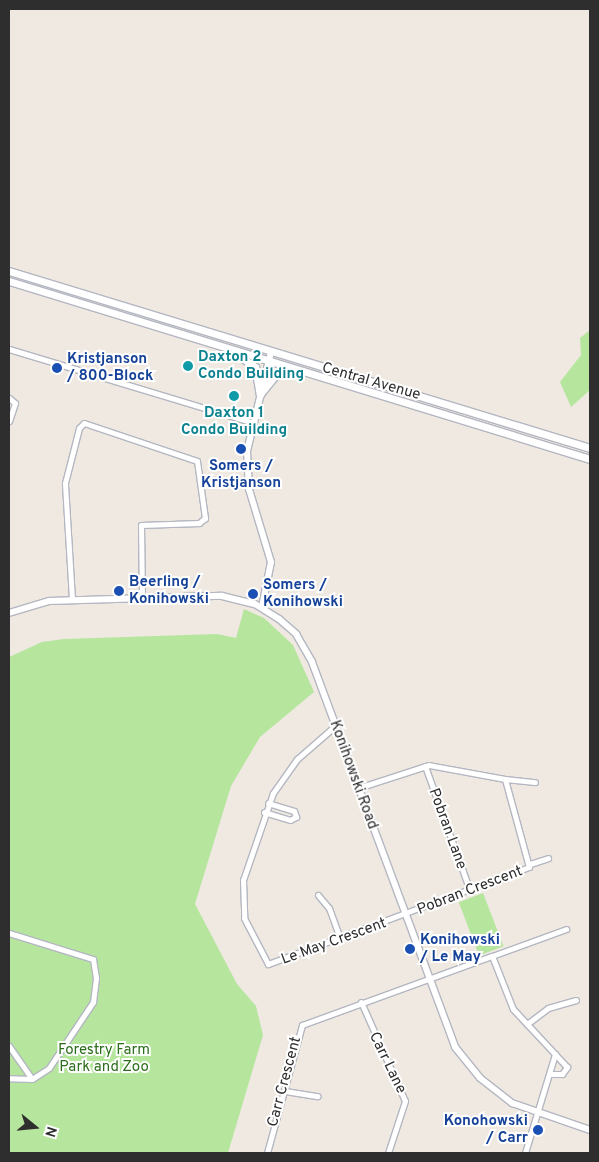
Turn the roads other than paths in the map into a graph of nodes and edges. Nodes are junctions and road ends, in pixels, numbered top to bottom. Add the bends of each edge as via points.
1 (9, 271) edge
2 (9, 281) edge
3 (9, 349) edge
4 (226, 349) junction
5 (272, 352) junction
6 (269, 361) junction
7 (296, 370) junction
8 (260, 395) junction
9 (9, 398) edge
10 (9, 421) edge
11 (251, 422) junction
12 (590, 448) edge
13 (590, 459) edge
14 (142, 596) junction
15 (72, 599) junction
16 (262, 607) junction
17 (9, 613) edge
18 (335, 726) junction
19 (424, 766) junction
20 (505, 779) junction
21 (535, 782) dead end
22 (358, 788) junction
23 (268, 803) junction
24 (264, 812) junction
25 (548, 858) dead end
26 (530, 864) junction
27 (470, 891) junction
28 (318, 895) dead end
29 (405, 916) junction
30 (566, 928) dead end
31 (9, 933) edge
32 (340, 940) junction
33 (492, 956) junction
34 (428, 978) junction
35 (576, 1000) dead end
36 (361, 1002) junction
37 (527, 1024) junction
38 (9, 1046) edge
39 (555, 1054) junction
40 (550, 1074) junction
41 (9, 1078) edge
42 (32, 1079) junction
43 (285, 1091) junction
44 (318, 1096) dead end
45 (537, 1113) junction
46 (590, 1130) edge
47 (267, 1153) edge
48 (388, 1153) edge
49 (525, 1153) edge

1 - 5 main road, Central Avenue
2 - 4 main road, Central Avenue
3 - 11 street
4 - 6 main road, Central Avenue
4 - 8 main road via 255,367
5 - 6 street
5 - 12 main road, Central Avenue
6 - 7 main road, Central Avenue
6 - 8 street
7 - 8 main road via 277,373
7 - 13 main road, Central Avenue
8 - 11 street
9 - 10 street via 15,403
11 - 16 street via 248,483 271,562
14 - 15 street, Konihowski Road
14 - 15 street via 141,525 199,523 205,518 197,462 84,423 79,428 65,483
14 - 16 street, Konihowski Road via 222,596
15 - 17 street, Konihowski Road via 29,605
16 - 18 street, Konihowski Road via 296,634 307,652
18 - 22 street, Konihowski Road
18 - 23 street, Le May Crescent via 290,766
19 - 20 street via 444,765
19 - 22 street
19 - 27 street, Pobran Lane
20 - 21 street
20 - 26 street, Pobran Crescent
22 - 29 street, Konihowski Road
23 - 24 street, Le May Crescent
23 - 24 street via 294,811 296,817 290,820
24 - 32 street, Le May Crescent via 241,896 247,926 265,962 274,964
25 - 26 street
26 - 27 street, Pobran Crescent via 526,872
27 - 29 street, Pobran Crescent
28 - 32 street via 329,908
29 - 32 street, Le May Crescent
29 - 34 street, Konihowski Road
30 - 33 street, Carr Crescent
31 - 42 street via 93,959 96,978 93,1002 49,1068
33 - 34 street, Carr Crescent
33 - 37 street via 509,1003
34 - 36 street, Carr Crescent
34 - 45 street, Konihowski Road via 446,1029 466,1063 495,1092
35 - 37 street via 548,1008
36 - 43 street, Carr Crescent via 302,1025
36 - 48 street, Carr Lane via 405,1101
37 - 39 street
38 - 42 street
39 - 40 street
39 - 40 street via 567,1067 562,1074
40 - 45 street
41 - 42 street
43 - 44 street
43 - 47 street, Carr Crescent
45 - 46 street, Konihowski Road
45 - 49 street

